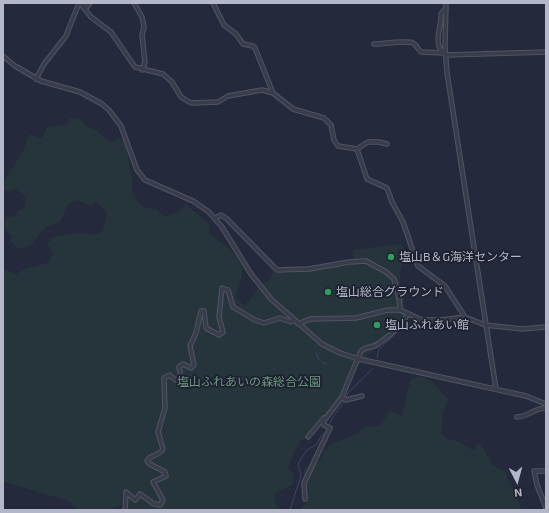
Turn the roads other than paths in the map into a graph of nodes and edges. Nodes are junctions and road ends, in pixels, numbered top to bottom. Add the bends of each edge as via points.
1 (90, 3) edge
2 (134, 3) edge
3 (213, 3) edge
4 (80, 4) edge
5 (446, 5) edge
6 (374, 44) dead end
7 (546, 52) edge
8 (444, 54) junction
9 (3, 56) edge
10 (142, 70) junction
11 (35, 78) junction
12 (274, 93) junction
13 (387, 144) dead end
14 (356, 149) junction
15 (215, 218) junction
16 (400, 310) junction
17 (408, 314) junction
18 (465, 317) junction
19 (294, 320) junction
20 (298, 324) junction
21 (485, 325) junction
22 (546, 327) edge
23 (359, 358) junction
24 (496, 389) junction
25 (362, 396) dead end
26 (344, 398) junction
27 (546, 404) edge
28 (546, 408) edge
29 (330, 411) junction
30 (516, 417) dead end
31 (308, 437) dead end
32 (545, 471) dead end
33 (305, 499) dead end
34 (546, 508) edge
35 (125, 510) edge

1 - 4 street via 87,7
2 - 10 street via 144,27 142,35 145,58
3 - 12 street via 224,25 236,34 243,44 254,47
4 - 10 street via 91,17 111,32 134,66
4 - 11 street via 66,36
5 - 8 street
5 - 8 street via 441,14 442,23 438,34 438,45
6 - 8 street via 406,41 414,43 421,52
7 - 8 street
8 - 21 street
9 - 11 street
10 - 12 street via 163,74 172,82 181,97 191,103 218,102 228,96 262,90
11 - 15 street via 80,92 102,104 121,126 140,174 152,184 193,201
12 - 14 street via 294,110 326,119 332,128 334,142 338,146
13 - 14 street via 368,142
14 - 18 street via 367,179 387,188 403,222 418,266 445,286
15 - 16 street via 221,215 227,219 278,270 309,269 366,261 394,279
15 - 19 street via 260,288
16 - 17 street
16 - 20 street via 388,310 356,318 310,320
17 - 18 street via 415,318 430,320
17 - 23 street via 405,321 378,344 363,348
18 - 21 street
19 - 20 street
19 - 35 street via 255,320 233,307 228,290 222,288 219,317 222,335 206,328 204,311 201,311 190,346 194,365 191,368 183,364 179,366 183,385 169,375 163,379 165,408 158,432 163,449 161,453 148,460 150,464 165,472 166,476 153,482 163,500 157,505 140,494 135,500 126,492
20 - 23 street via 327,347
21 - 22 street via 522,330
21 - 24 street
23 - 24 street
23 - 26 street via 352,370
24 - 27 street
25 - 26 street
26 - 29 street
28 - 30 street via 537,408 524,416
29 - 31 street
29 - 33 street via 323,422 328,426 329,432 304,483
32 - 34 street via 534,471

